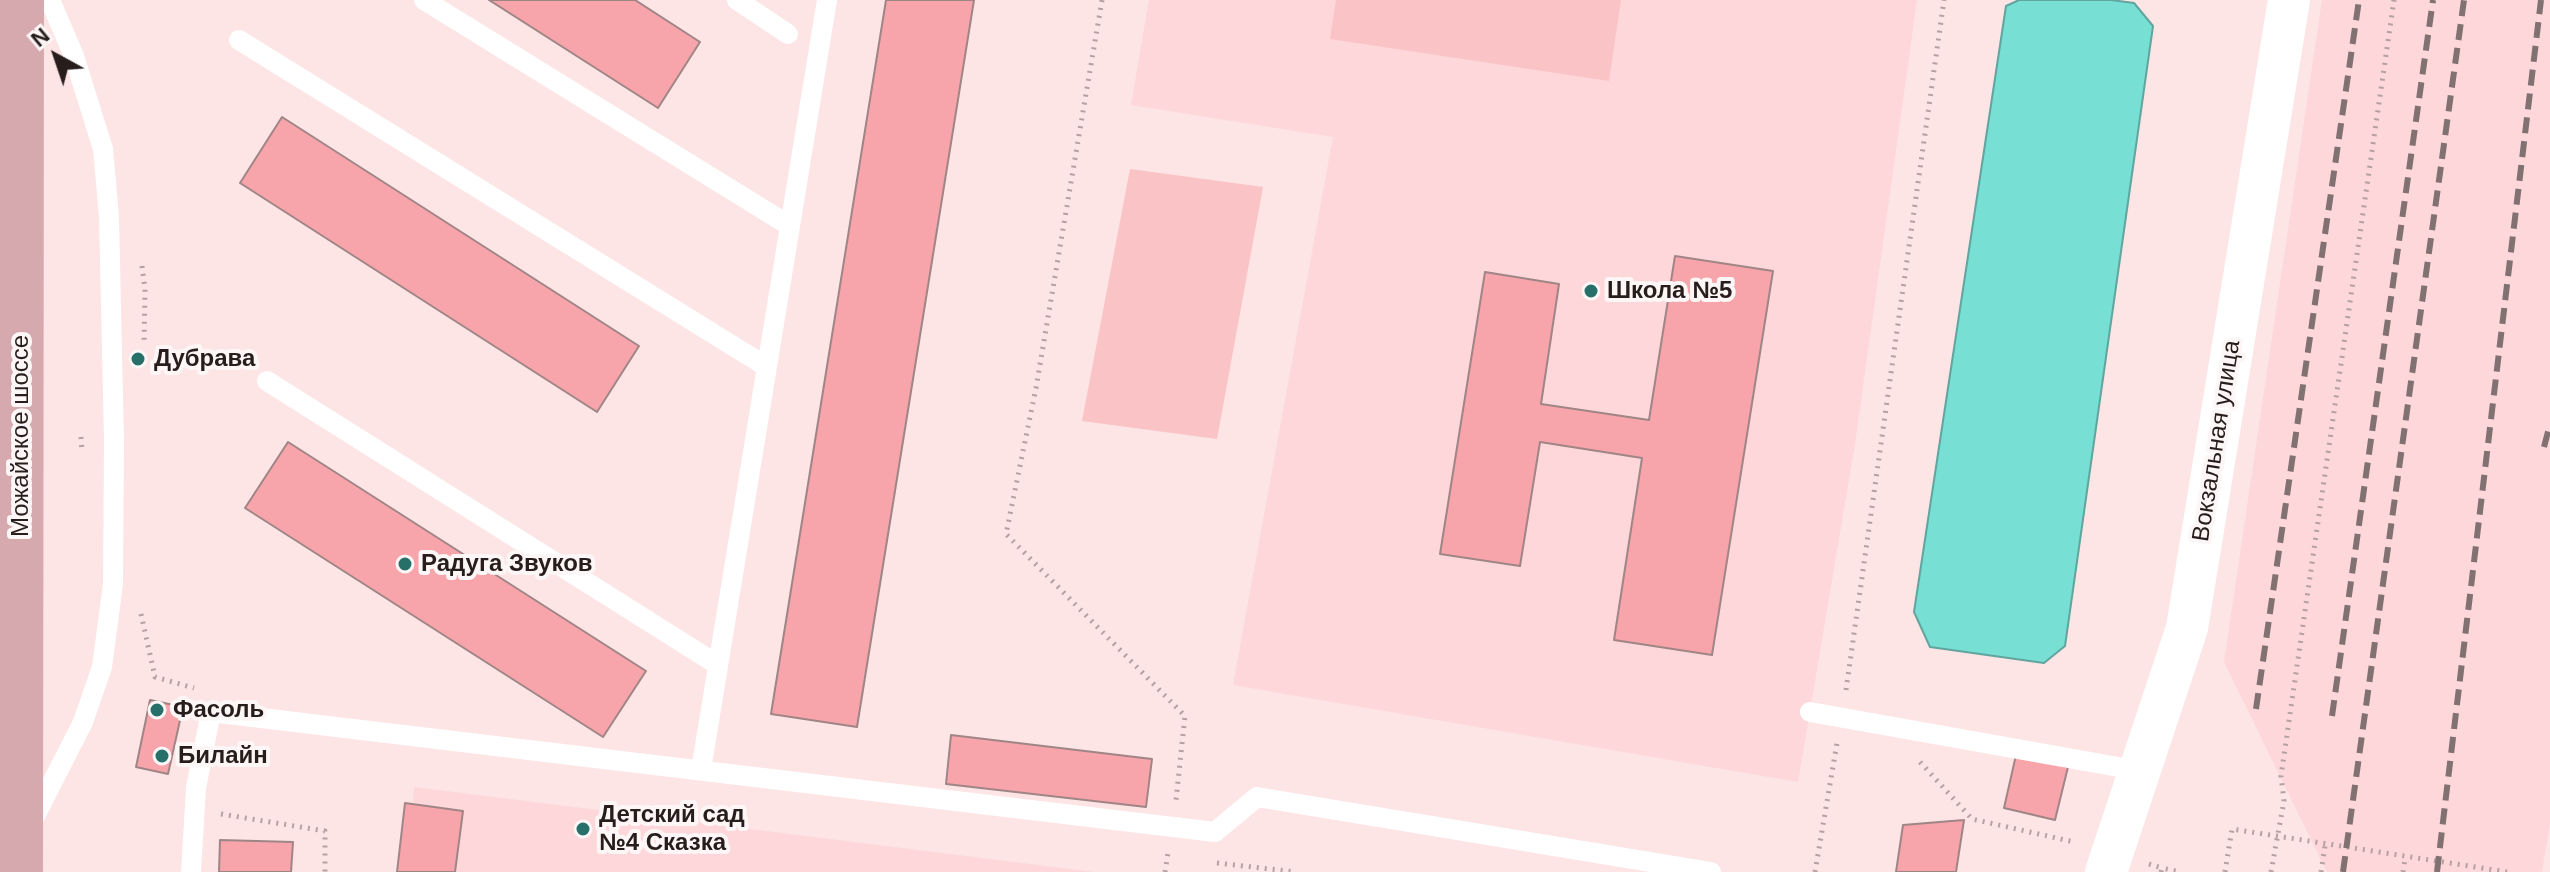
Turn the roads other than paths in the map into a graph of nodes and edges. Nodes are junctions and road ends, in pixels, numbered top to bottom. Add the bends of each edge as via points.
1 (22, 0) edge
2 (50, 0) edge
3 (424, 0) edge
4 (737, 0) edge
5 (827, 0) edge
6 (2289, 0) edge
7 (788, 34) dead end
8 (239, 40) dead end
9 (790, 226) junction
10 (767, 367) junction
11 (267, 381) dead end
12 (718, 665) junction
13 (1810, 712) dead end
14 (701, 770) junction
15 (2141, 771) junction
16 (21, 857) edge
17 (2096, 858) edge
18 (191, 872) edge
19 (1711, 872) edge

1 - 16 main road, Можайское шоссе
2 - 16 lane via 103,149 114,440 113,584 102,667 83,722
3 - 9 lane
4 - 7 lane
5 - 9 lane
6 - 15 street, Вокзальная улица via 2187,628
8 - 10 lane
9 - 10 lane
10 - 12 lane
11 - 12 lane
12 - 14 lane
13 - 15 lane
14 - 18 lane via 211,712 196,788
14 - 19 lane via 1215,832 1257,797
15 - 17 street, Вокзальная улица

